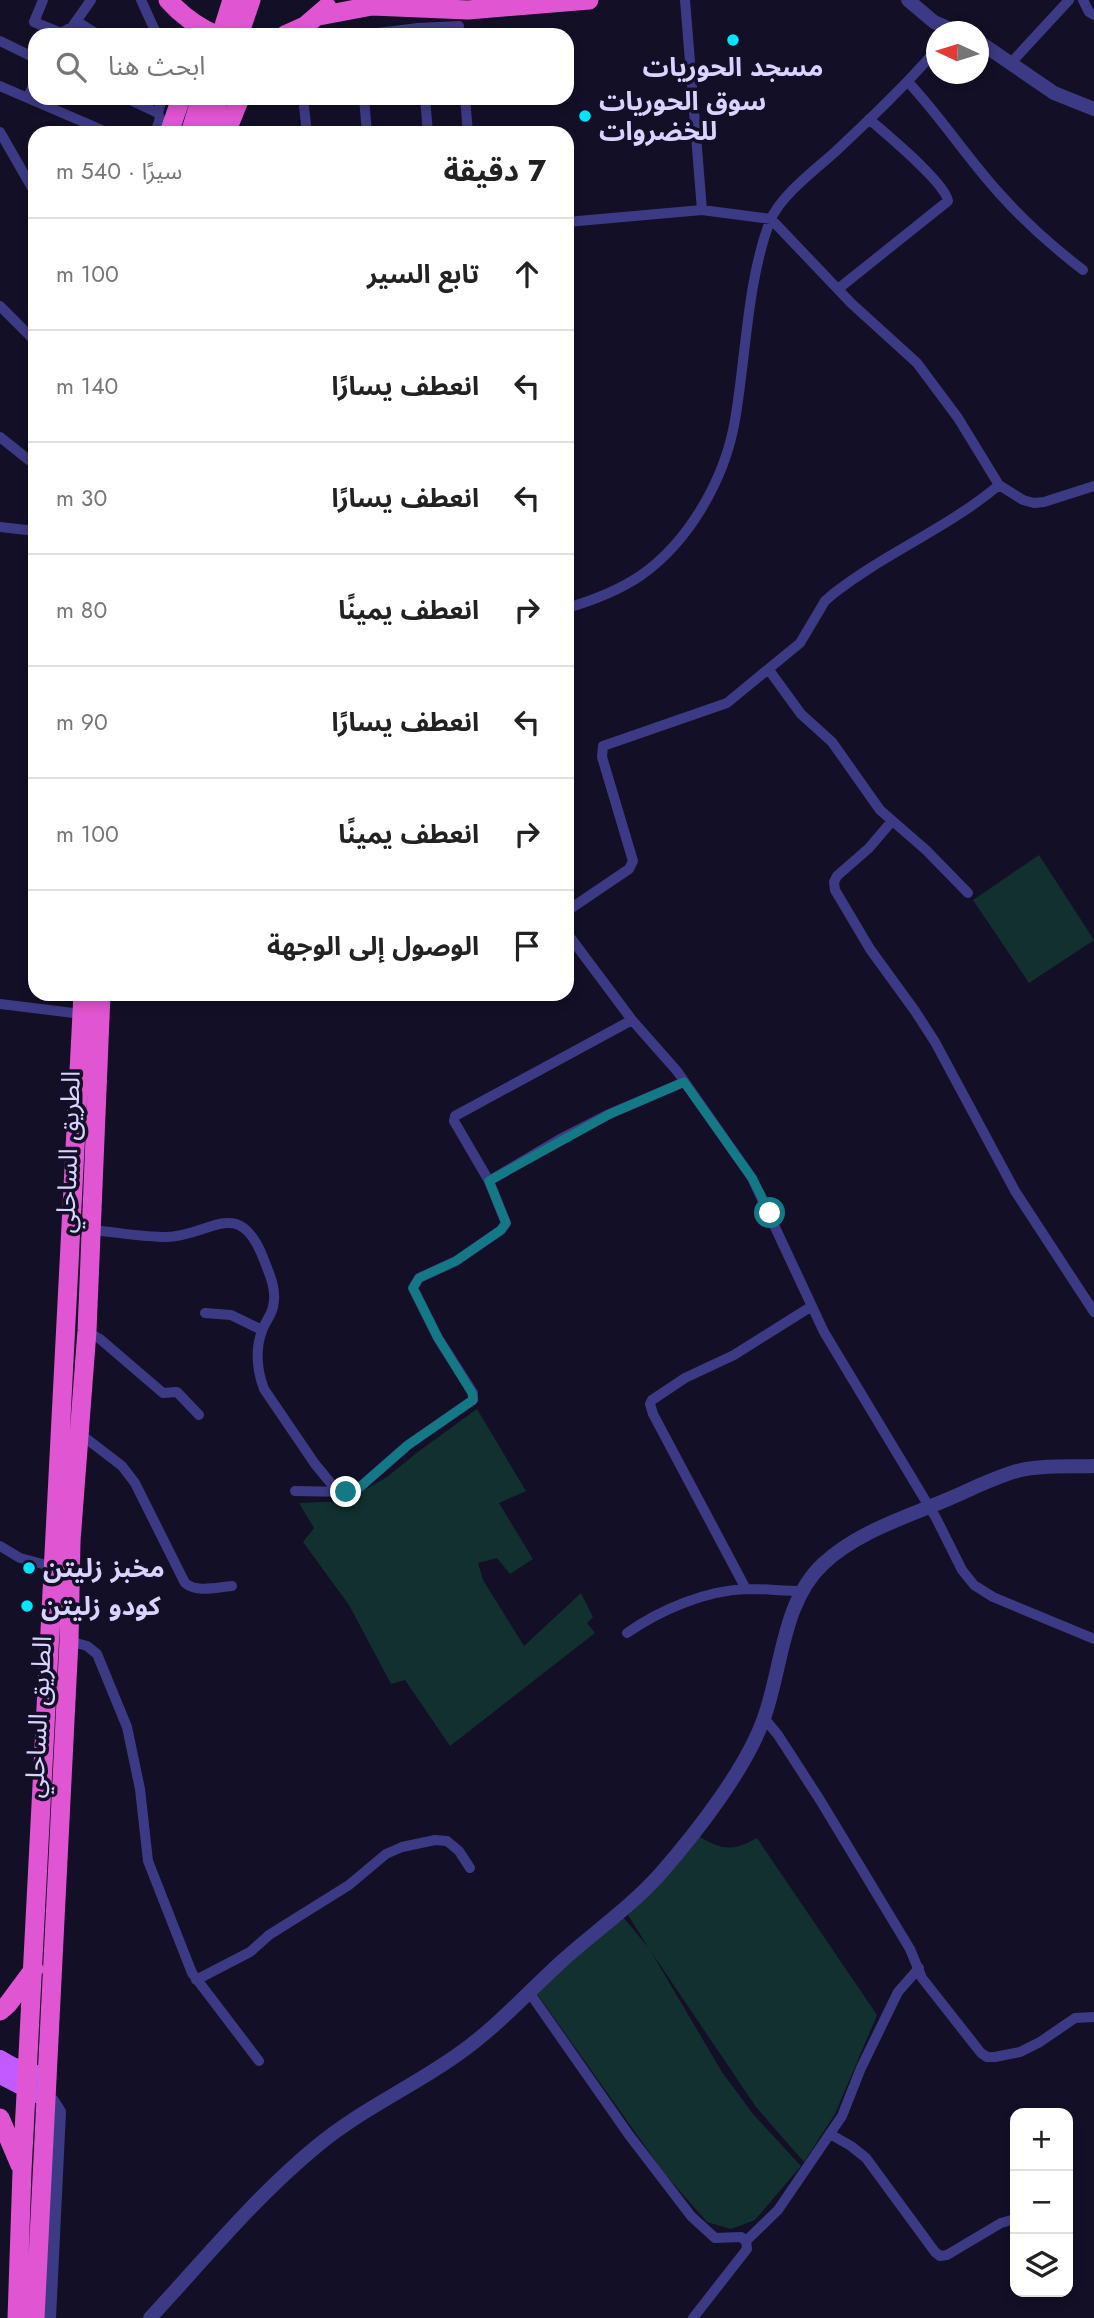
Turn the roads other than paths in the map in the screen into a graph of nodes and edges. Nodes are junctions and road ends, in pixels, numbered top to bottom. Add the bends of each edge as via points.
1 (42, 0) edge
2 (91, 0) edge
3 (141, 0) edge
4 (168, 0) edge
5 (232, 0) edge
6 (251, 0) edge
7 (334, 0) edge
8 (589, 0) edge
9 (685, 0) edge
10 (908, 0) edge
11 (1069, 0) edge
12 (1083, 0) edge
13 (502, 4) edge
14 (1094, 15) edge
15 (319, 16) junction
16 (76, 21) junction
17 (933, 21) edge
18 (459, 24) edge
19 (46, 28) edge
20 (70, 28) edge
21 (88, 28) edge
22 (153, 28) edge
23 (196, 28) edge
24 (209, 28) edge
25 (242, 28) edge
26 (298, 28) edge
27 (439, 28) edge
28 (0, 41) edge
29 (989, 49) edge
30 (28, 55) edge
31 (926, 61) edge
32 (1010, 64) junction
33 (908, 82) junction
34 (0, 86) edge
35 (28, 97) edge
36 (46, 105) edge
37 (141, 105) edge
38 (160, 105) edge
39 (179, 105) edge
40 (199, 105) edge
41 (217, 105) edge
42 (237, 105) edge
43 (304, 105) edge
44 (365, 105) edge
45 (426, 105) edge
46 (466, 105) edge
47 (1094, 108) edge
48 (158, 113) junction
49 (869, 119) junction
50 (93, 126) edge
51 (157, 126) edge
52 (171, 126) edge
53 (192, 126) edge
54 (210, 126) edge
55 (229, 126) edge
56 (306, 126) edge
57 (366, 126) edge
58 (427, 126) edge
59 (467, 126) edge
60 (0, 132) edge
61 (28, 182) edge
62 (702, 211) junction
63 (771, 219) junction
64 (574, 221) edge
65 (1083, 270) dead end
66 (838, 289) junction
67 (0, 306) edge
68 (28, 334) edge
69 (0, 437) edge
70 (28, 458) edge
71 (999, 485) junction
72 (1094, 486) edge
73 (0, 527) edge
74 (28, 530) edge
75 (574, 605) edge
76 (769, 670) junction
77 (892, 821) junction
78 (968, 893) dead end
79 (574, 906) edge
80 (574, 942) edge
81 (101, 1001) edge
82 (0, 1004) edge
83 (82, 1004) edge
84 (632, 1020) junction
85 (684, 1082) junction
86 (489, 1181) junction
87 (91, 1230) junction
88 (812, 1306) junction
89 (1094, 1312) edge
90 (205, 1313) dead end
91 (77, 1330) junction
92 (262, 1330) junction
93 (199, 1415) dead end
94 (79, 1433) junction
95 (68, 1460) junction
96 (1094, 1466) edge
97 (295, 1491) dead end
98 (338, 1492) junction
99 (928, 1508) junction
100 (0, 1546) edge
101 (54, 1567) junction
102 (232, 1586) dead end
103 (746, 1589) junction
104 (802, 1591) junction
105 (627, 1633) dead end
106 (1094, 1639) edge
107 (69, 1641) junction
108 (764, 1718) junction
109 (470, 1868) dead end
110 (34, 1968) junction
111 (919, 1968) junction
112 (196, 1980) junction
113 (529, 1992) junction
114 (0, 2011) edge
115 (1094, 2017) edge
116 (0, 2059) edge
117 (259, 2061) dead end
118 (0, 2075) edge
119 (37, 2084) junction
120 (0, 2118) edge
121 (830, 2134) junction
122 (22, 2171) junction
123 (1010, 2220) edge
124 (746, 2241) junction
125 (17, 2318) edge
126 (34, 2318) edge
127 (49, 2318) edge
128 (150, 2318) edge
129 (693, 2318) edge

1 - 19 street via 35,19
2 - 16 street
3 - 22 street
4 - 23 highway via 176,16
5 - 24 highway
6 - 25 highway
7 - 15 highway
8 - 13 highway
9 - 62 street
10 - 17 street
11 - 32 street
12 - 14 street
13 - 18 highway
15 - 18 highway via 372,6
15 - 26 highway
16 - 20 street
16 - 21 street
18 - 27 street
28 - 30 street
29 - 32 street
31 - 33 street
32 - 47 street via 1054,93
33 - 49 street
33 - 65 street via 998,192
34 - 35 street
36 - 50 street
37 - 48 street
38 - 48 street
39 - 52 highway
40 - 53 highway
41 - 54 highway
42 - 55 highway
43 - 56 street
44 - 57 street
45 - 58 street
46 - 59 street
48 - 51 street
49 - 63 street via 790,194
49 - 66 street via 932,178 948,201
60 - 61 street
62 - 63 street
62 - 64 street
63 - 66 street
63 - 75 street via 759,261 735,422 723,465 706,499 684,534 640,576
66 - 71 street via 917,363
67 - 68 street
69 - 70 street
71 - 72 street via 1034,503
71 - 76 street via 833,594 800,643
73 - 74 street
76 - 77 street
76 - 79 street via 727,703 603,746 602,757 633,860 629,869
77 - 78 street
77 - 89 street via 837,876 835,890 935,1042 1015,1191
80 - 84 street
81 - 87 highway, الطريق الساحلي
82 - 83 street
83 - 91 highway, الطريق الساحلي
84 - 85 street
84 - 86 street via 455,1116
85 - 86 street via 597,1120
85 - 88 street via 752,1178
86 - 98 street via 506,1223 456,1261 419,1278 413,1288 473,1400 408,1445 360,1487
87 - 91 highway, الطريق الساحلي
87 - 92 street via 167,1237 224,1222 238,1224 261,1251 275,1292 270,1318
88 - 99 street
88 - 103 street via 734,1355 685,1378 650,1404
90 - 92 street via 231,1315
91 - 93 street via 100,1339 163,1393 177,1392
91 - 94 highway, الطريق الساحلي
91 - 95 highway, الطريق الساحلي
92 - 98 street via 257,1360 264,1389
94 - 95 highway, الطريق الساحلي
94 - 102 street via 135,1483 184,1583 198,1588
95 - 101 highway, الطريق الساحلي
95 - 107 highway, الطريق الساحلي
96 - 99 street via 1021,1470
97 - 98 street
99 - 104 street via 848,1546 823,1564
99 - 106 street via 974,1585
100 - 101 street via 20,1558
101 - 110 highway, الطريق الساحلي
103 - 104 street
103 - 105 street via 668,1609
104 - 108 street
107 - 112 street via 97,1654 127,1727 141,1789 148,1861
107 - 119 highway, الطريق الساحلي
108 - 111 street via 820,1800
108 - 113 street via 735,1775 658,1877
109 - 112 street via 447,1841 402,1847 250,1952
110 - 114 highway
110 - 119 highway, الطريق الساحلي
111 - 115 street via 931,1990 987,2057 1020,2052 1075,2018
111 - 121 street via 898,1992
112 - 117 street
113 - 124 street via 691,2216 715,2238
113 - 128 street via 491,2031 317,2146
116 - 119 main road
118 - 119 main road
119 - 122 highway, الطريق الساحلي
119 - 126 highway, الطريق الساحلي
119 - 127 street via 59,2112
120 - 122 highway
121 - 123 street via 866,2158 940,2256
121 - 124 street via 778,2210
122 - 125 highway, الطريق الساحلي
124 - 129 street via 740,2260

